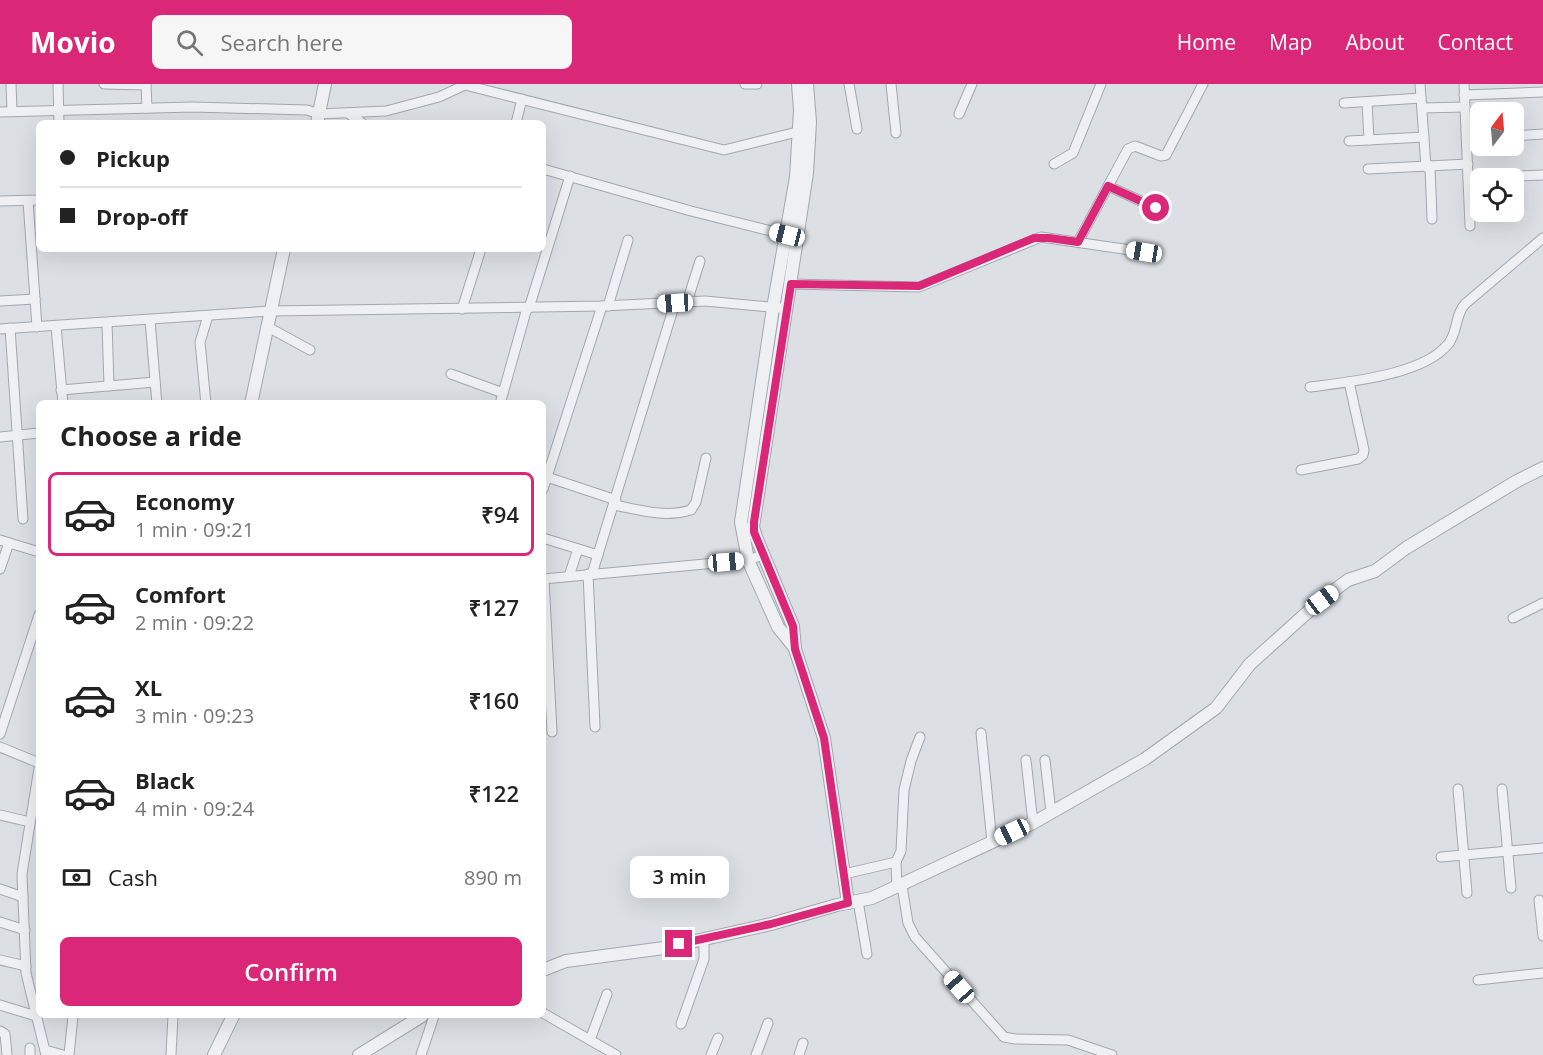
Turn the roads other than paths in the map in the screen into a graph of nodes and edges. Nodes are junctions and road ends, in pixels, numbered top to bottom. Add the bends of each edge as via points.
1 (11, 84) edge
2 (58, 84) edge
3 (104, 84) edge
4 (146, 84) edge
5 (324, 84) edge
6 (745, 84) edge
7 (756, 84) edge
8 (798, 84) edge
9 (807, 84) edge
10 (849, 84) edge
11 (891, 84) edge
12 (972, 84) edge
13 (1101, 84) edge
14 (1203, 84) edge
15 (1420, 84) edge
16 (1464, 84) edge
17 (1543, 92) edge
18 (1464, 94) junction
19 (522, 99) junction
20 (1367, 102) junction
21 (1344, 103) dead end
22 (1422, 103) junction
23 (1465, 107) junction
24 (147, 108) junction
25 (59, 109) junction
26 (12, 111) junction
27 (0, 112) edge
28 (348, 113) junction
29 (959, 114) dead end
30 (318, 118) edge
31 (59, 120) edge
32 (358, 120) edge
33 (517, 120) edge
34 (857, 129) dead end
35 (804, 130) junction
36 (896, 134) dead end
37 (1543, 134) edge
38 (1524, 135) edge
39 (1424, 137) junction
40 (1467, 138) junction
41 (1470, 138) edge
42 (1369, 140) junction
43 (1349, 141) dead end
44 (1054, 164) dead end
45 (1468, 165) junction
46 (1428, 166) junction
47 (546, 170) edge
48 (1368, 170) dead end
49 (1543, 175) edge
50 (570, 176) junction
51 (1468, 178) junction
52 (1108, 186) junction
53 (36, 200) edge
54 (0, 201) edge
55 (28, 201) junction
56 (1156, 208) dead end
57 (1432, 219) dead end
58 (1470, 226) dead end
59 (787, 235) junction
60 (1543, 238) edge
61 (628, 240) dead end
62 (1078, 242) junction
63 (546, 251) edge
64 (283, 252) edge
65 (480, 252) edge
66 (546, 252) edge
67 (1144, 252) dead end
68 (700, 261) dead end
69 (791, 284) junction
70 (35, 299) junction
71 (0, 301) edge
72 (687, 302) junction
73 (675, 303) junction
74 (605, 306) junction
75 (528, 308) junction
76 (774, 308) junction
77 (462, 309) junction
78 (787, 309) junction
79 (270, 312) junction
80 (208, 316) junction
81 (150, 320) junction
82 (107, 323) junction
83 (56, 326) junction
84 (266, 326) junction
85 (37, 327) junction
86 (5, 329) edge
87 (310, 350) dead end
88 (451, 374) dead end
89 (155, 382) junction
90 (1349, 382) junction
91 (109, 386) junction
92 (1310, 387) dead end
93 (61, 390) junction
94 (503, 393) junction
95 (62, 400) edge
96 (157, 400) edge
97 (206, 400) edge
98 (251, 400) edge
99 (501, 400) edge
100 (36, 433) edge
101 (18, 435) junction
102 (0, 437) edge
103 (706, 458) dead end
104 (1543, 468) edge
105 (1302, 470) dead end
106 (547, 477) junction
107 (546, 480) edge
108 (615, 503) junction
109 (23, 519) dead end
110 (546, 539) edge
111 (4, 541) edge
112 (578, 549) junction
113 (36, 551) edge
114 (598, 555) junction
115 (763, 555) junction
116 (748, 560) junction
117 (0, 568) edge
118 (590, 574) junction
119 (568, 576) junction
120 (546, 579) edge
121 (1543, 603) edge
122 (1512, 618) dead end
123 (36, 624) edge
124 (795, 649) junction
125 (546, 664) edge
126 (547, 712) edge
127 (595, 728) dead end
128 (552, 732) dead end
129 (0, 734) edge
130 (981, 734) dead end
131 (920, 737) dead end
132 (0, 747) edge
133 (1026, 760) dead end
134 (1045, 760) dead end
135 (36, 764) edge
136 (36, 784) edge
137 (1458, 789) dead end
138 (1502, 789) dead end
139 (1052, 812) junction
140 (0, 814) edge
141 (30, 822) junction
142 (1033, 823) junction
143 (992, 842) junction
144 (1543, 848) edge
145 (1508, 851) junction
146 (1464, 854) junction
147 (1441, 857) dead end
148 (896, 862) junction
149 (844, 874) junction
150 (899, 887) junction
151 (1511, 888) dead end
152 (0, 889) edge
153 (1467, 893) dead end
154 (23, 897) junction
155 (1539, 900) dead end
156 (853, 902) junction
157 (0, 922) edge
158 (25, 930) junction
159 (1543, 936) edge
160 (704, 938) junction
161 (867, 954) dead end
162 (0, 960) edge
163 (26, 966) junction
164 (546, 969) edge
165 (1543, 973) edge
166 (1478, 980) dead end
167 (607, 994) dead end
168 (0, 1005) edge
169 (546, 1015) edge
170 (36, 1016) joint
171 (36, 1018) edge
172 (73, 1018) edge
173 (172, 1018) edge
174 (232, 1018) edge
175 (419, 1018) edge
176 (433, 1018) edge
177 (768, 1023) dead end
178 (681, 1024) dead end
179 (0, 1031) edge
180 (718, 1038) dead end
181 (590, 1040) junction
182 (803, 1043) dead end
183 (45, 1053) edge
184 (171, 1054) edge
185 (424, 1054) edge
186 (7, 1055) edge
187 (63, 1055) edge
188 (69, 1055) edge
189 (214, 1055) edge
190 (359, 1055) edge
191 (616, 1055) edge
192 (711, 1055) edge
193 (756, 1055) edge
194 (799, 1055) edge
195 (1112, 1055) edge

1 - 26 street
2 - 25 street
3 - 4 street
4 - 24 street
5 - 30 street
6 - 7 street
8 - 35 street
9 - 35 street
10 - 34 street
11 - 36 street
12 - 29 street
13 - 44 street via 1075,150
14 - 52 street via 1166,155 1130,147
15 - 22 street
16 - 18 street
17 - 18 street
18 - 23 street
19 - 28 street via 465,85 439,97 386,111
19 - 33 street
19 - 35 street via 724,150
20 - 21 street
20 - 22 street
20 - 42 street
22 - 23 street
22 - 39 street
23 - 40 street
24 - 25 street
24 - 30 street via 296,110
25 - 26 street
25 - 31 street
26 - 27 street
28 - 30 street
28 - 32 street
35 - 59 street
35 - 69 street via 807,173
37 - 38 street
39 - 42 street
39 - 46 street
40 - 41 street
40 - 45 street
42 - 43 street
45 - 46 street
45 - 51 street
46 - 48 street
46 - 57 street
47 - 50 street
49 - 51 street
50 - 59 street
50 - 63 street
51 - 58 street
52 - 56 street
52 - 62 street
53 - 55 street
54 - 55 street
55 - 70 street
59 - 76 street
60 - 90 street via 1465,304 1450,342 1430,359
61 - 74 street
62 - 67 street
62 - 69 street via 1034,238 919,286
64 - 79 street
65 - 77 street
66 - 75 street
68 - 72 street
69 - 78 street
70 - 71 street
70 - 85 street
72 - 73 street
72 - 76 street
73 - 74 street
73 - 108 street
74 - 75 street
74 - 106 street
75 - 77 street
75 - 94 street
76 - 78 street
76 - 116 street via 742,509
77 - 79 street
78 - 115 street via 754,522
79 - 80 street
79 - 84 street
80 - 81 street
80 - 97 street via 200,342
81 - 82 street
81 - 89 street
82 - 83 street
82 - 91 street
83 - 85 street
83 - 93 street
84 - 87 street
84 - 98 street
85 - 86 street
86 - 101 street
88 - 94 street
89 - 91 street
89 - 96 street
90 - 92 street
90 - 105 street via 1363,455
91 - 93 street
93 - 95 street
94 - 99 street
100 - 101 street
101 - 102 street
101 - 109 street
103 - 108 street via 691,510 656,513
104 - 139 street via 1406,548 1375,571 1348,580 1250,664 1216,708 1145,759
106 - 107 street
106 - 108 street
108 - 114 street
110 - 112 street
111 - 113 street
111 - 117 street
112 - 114 street
112 - 119 street
114 - 118 street
115 - 116 street
115 - 124 street via 793,626
116 - 118 street
116 - 124 street via 778,627
118 - 119 street
118 - 127 street
119 - 120 street
121 - 122 street
123 - 129 street
124 - 149 street via 824,738
125 - 126 street
126 - 128 street
130 - 143 street
131 - 148 street via 904,790 901,851
132 - 135 street
133 - 142 street
134 - 139 street
136 - 141 street
137 - 146 street
138 - 145 street
139 - 142 street
140 - 141 street
141 - 154 street via 22,874
142 - 143 street
143 - 150 street
144 - 145 street
145 - 146 street
145 - 151 street
146 - 147 street
146 - 153 street
148 - 149 street
148 - 150 street
149 - 156 street
150 - 156 street
150 - 195 street via 915,937 1004,1037 1068,1040
152 - 154 street
154 - 158 street
155 - 159 street
156 - 160 street
156 - 161 street
157 - 158 street
158 - 163 street
160 - 164 street via 664,948 566,961
160 - 178 street via 704,959
162 - 163 street
163 - 170 street
165 - 166 street
167 - 181 street
168 - 170 street
169 - 181 street
171 - 183 street
172 - 188 street
173 - 184 street
174 - 189 street
175 - 190 street
176 - 185 street
177 - 193 street
179 - 186 street via 5,1034
180 - 192 street
181 - 191 street
182 - 194 street
183 - 187 street

